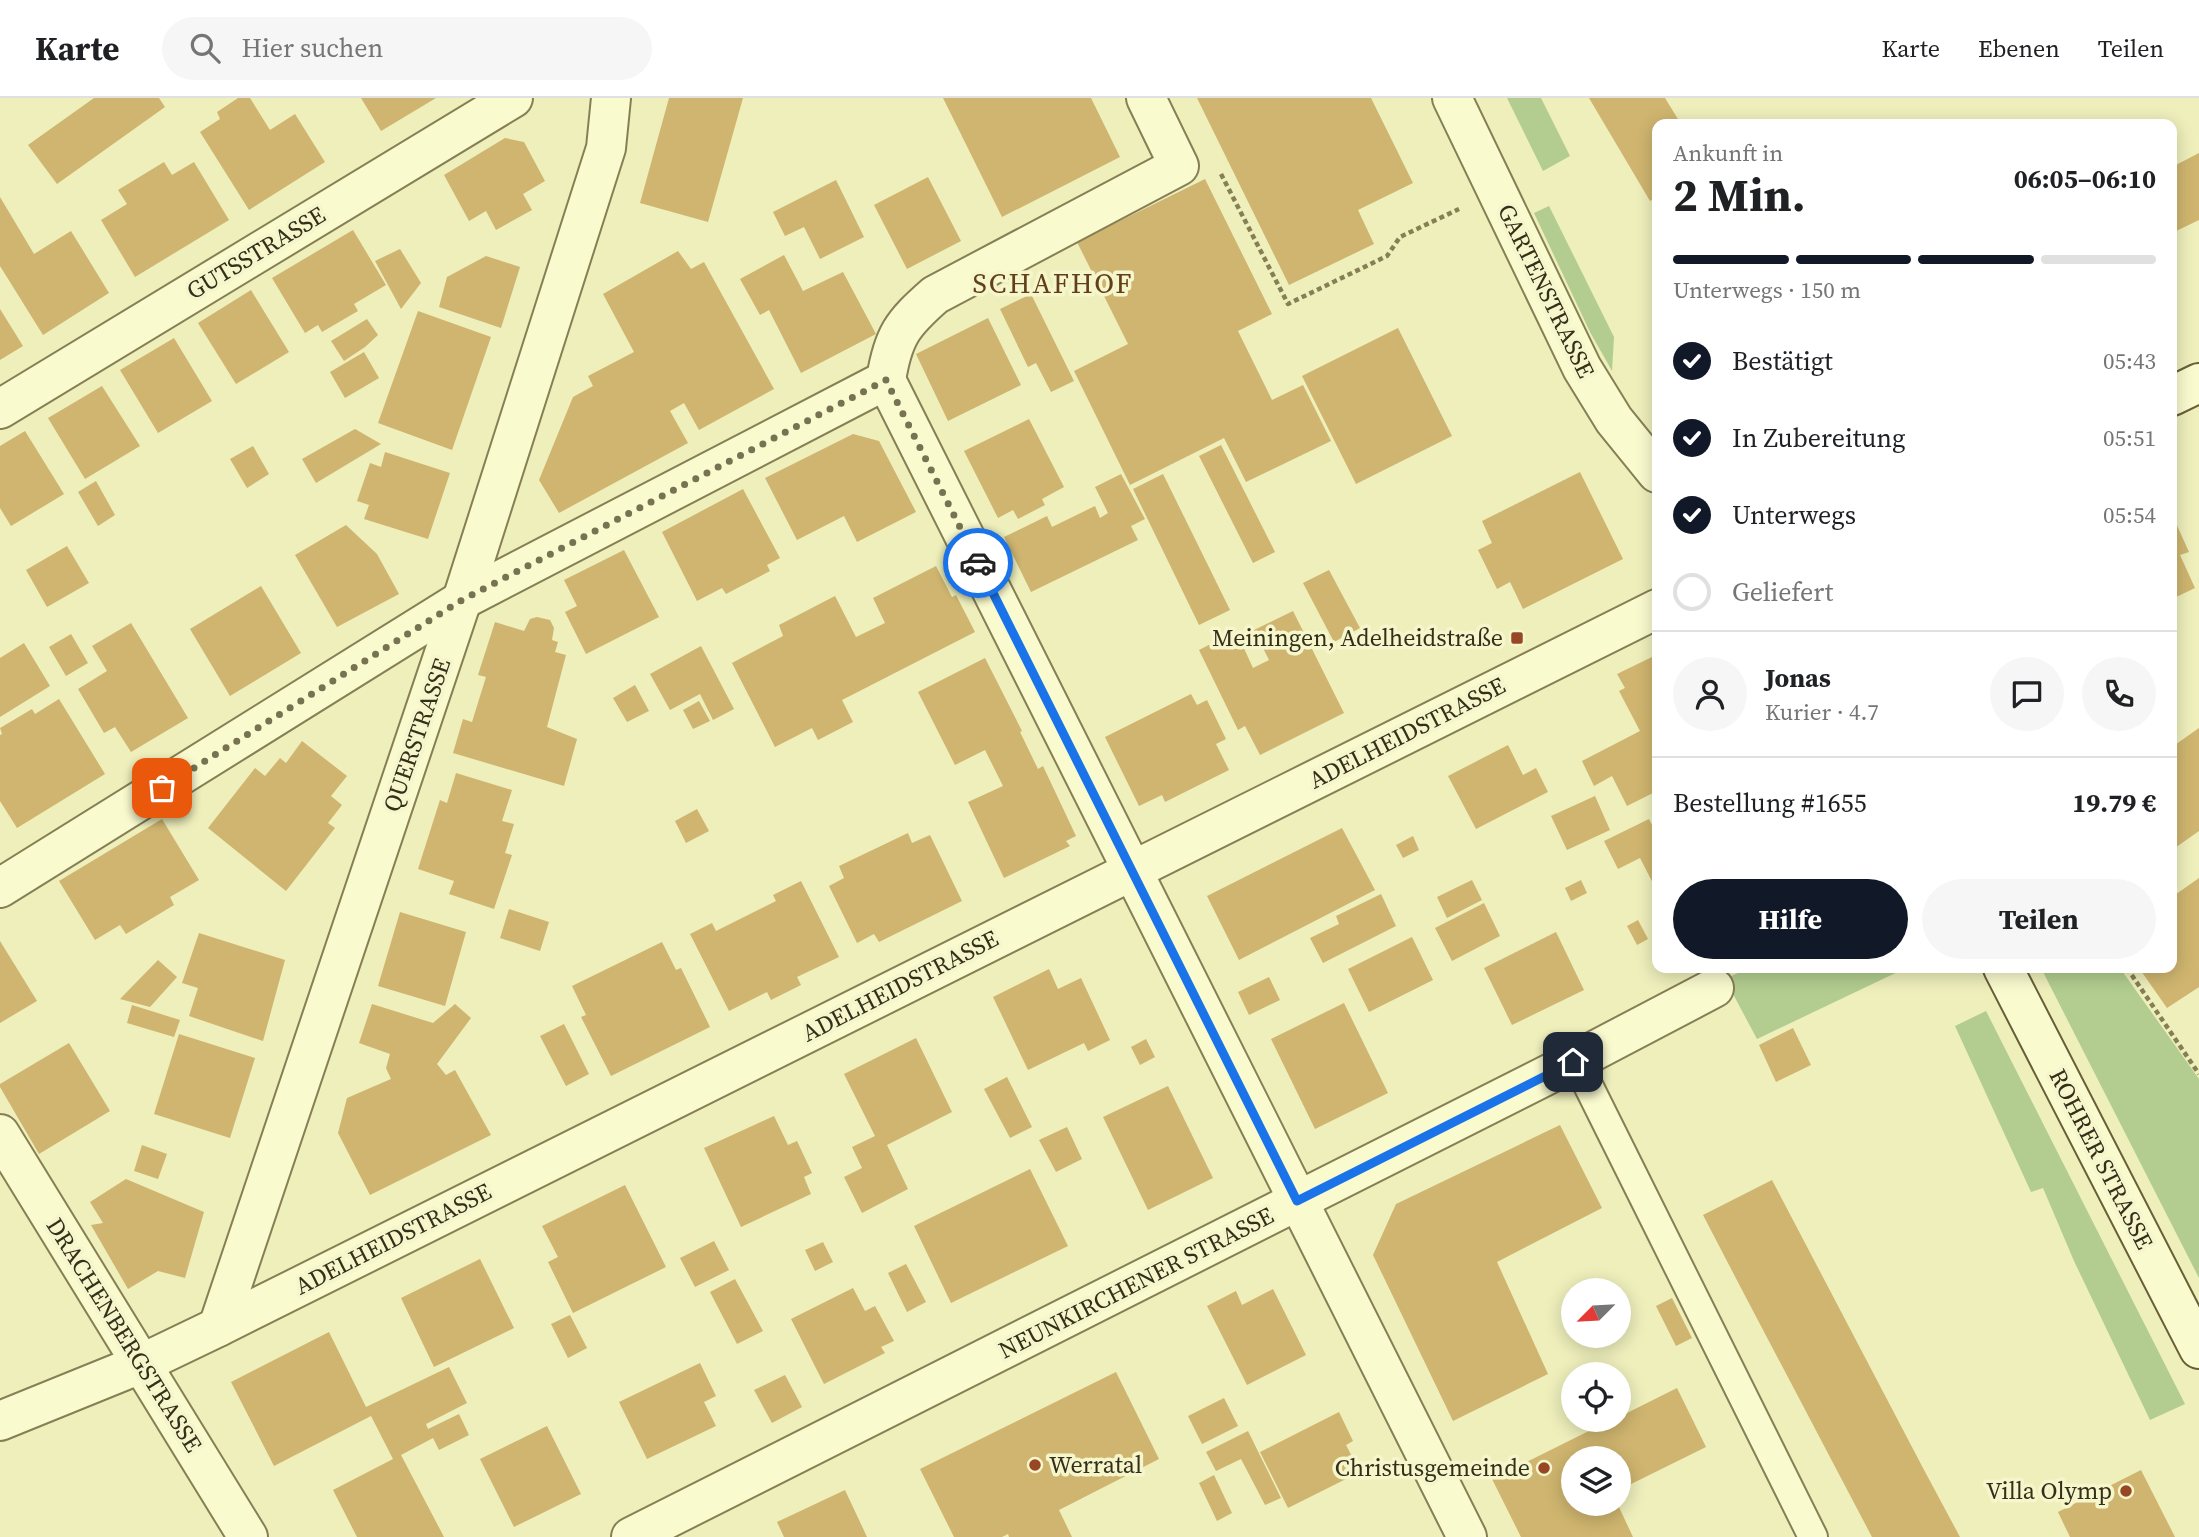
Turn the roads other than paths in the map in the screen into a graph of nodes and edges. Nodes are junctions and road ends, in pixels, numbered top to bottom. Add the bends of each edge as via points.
1 (513, 98) edge
2 (611, 98) edge
3 (1146, 98) edge
4 (1452, 98) edge
5 (886, 380) junction
6 (2199, 383) edge
7 (2177, 394) edge
8 (0, 409) edge
9 (1652, 467) edge
10 (462, 600) junction
11 (1652, 611) edge
12 (1132, 870) junction
13 (0, 888) edge
14 (2006, 973) edge
15 (1714, 988) dead end
16 (1573, 1062) junction
17 (0, 1134) edge
18 (1297, 1201) junction
19 (218, 1327) junction
20 (2199, 1349) edge
21 (143, 1363) junction
22 (0, 1421) edge
23 (248, 1537) edge
24 (631, 1537) edge
25 (1467, 1537) edge
26 (1813, 1537) edge

1 - 8 street, GUTSSTRASSE
2 - 10 street, QUERSTRASSE via 606,148
3 - 5 street via 1179,166 935,295 898,334
4 - 9 street, GARTENSTRASSE via 1582,368 1614,421
5 - 10 street
5 - 12 street
6 - 7 street
10 - 13 street
10 - 19 street, QUERSTRASSE
11 - 12 street, ADELHEIDSTRASSE
12 - 18 street
12 - 19 street, ADELHEIDSTRASSE
14 - 20 street, ROHRER STRASSE
15 - 16 street, NEUNKIRCHENER STRASSE
16 - 18 street, NEUNKIRCHENER STRASSE
16 - 26 lane
17 - 21 street, DRACHENBERGSTRASSE
18 - 24 street, NEUNKIRCHENER STRASSE
18 - 25 street
19 - 21 street, ADELHEIDSTRASSE
21 - 22 street, ADELHEIDSTRASSE
21 - 23 street, DRACHENBERGSTRASSE

